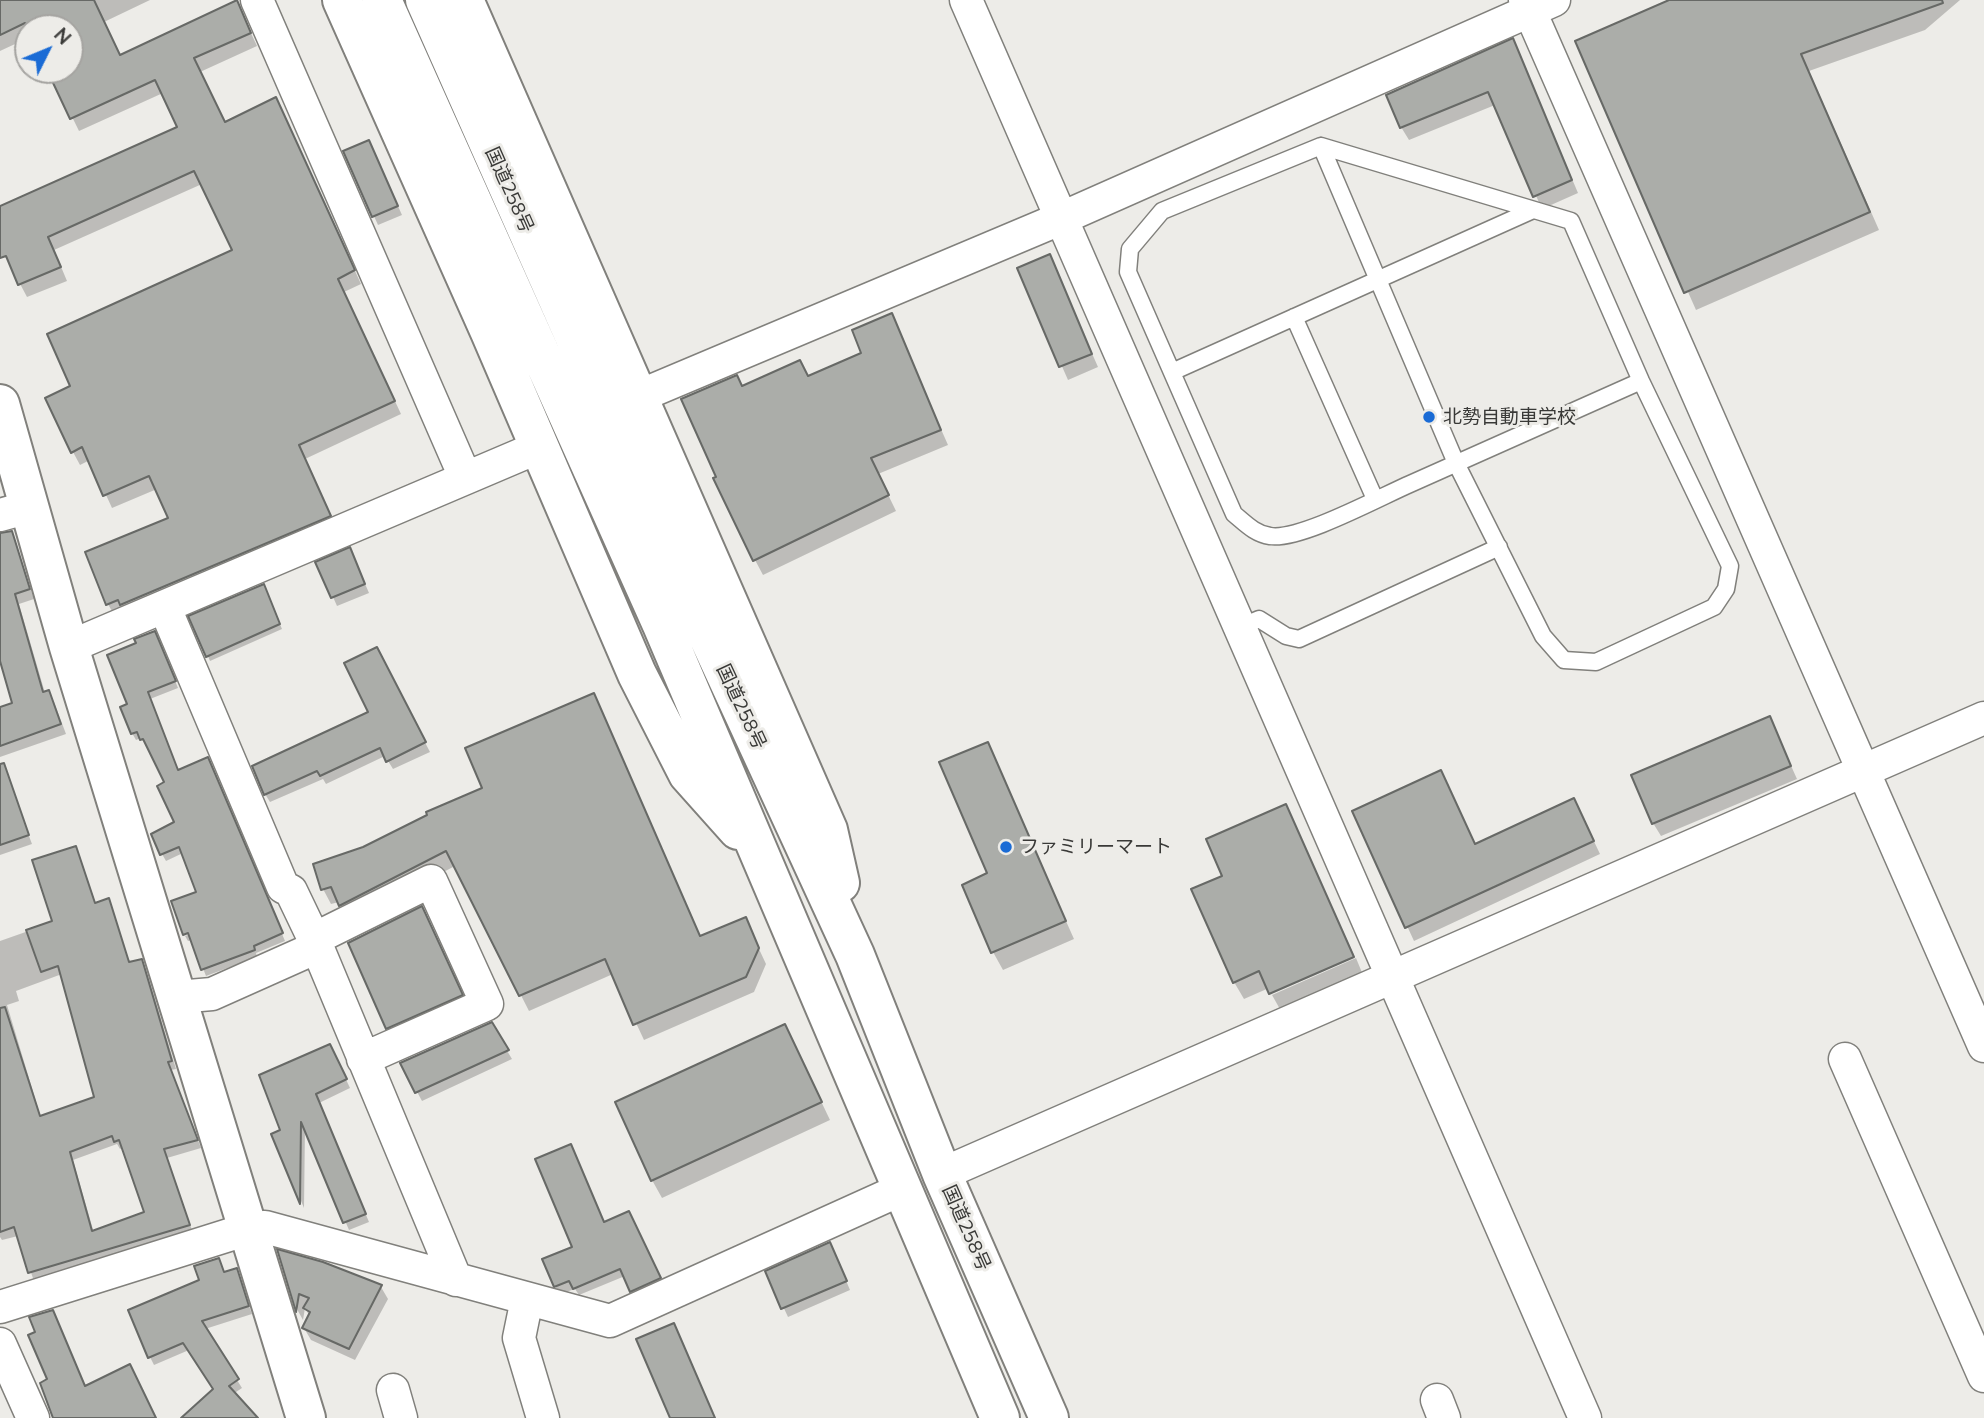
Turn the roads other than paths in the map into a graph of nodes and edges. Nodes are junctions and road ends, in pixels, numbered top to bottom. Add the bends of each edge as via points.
1 (257, 0) edge
2 (342, 0) edge
3 (382, 0) edge
4 (425, 0) edge
5 (464, 0) edge
6 (966, 0) edge
7 (1536, 4) edge
8 (1321, 146) junction
9 (1532, 210) junction
10 (1062, 218) junction
11 (1378, 279) junction
12 (1294, 317) junction
13 (1172, 372) junction
14 (1641, 381) junction
15 (637, 397) junction
16 (0, 404) edge
17 (539, 447) junction
18 (1456, 463) junction
19 (465, 477) junction
20 (1375, 499) junction
21 (14, 511) edge
22 (1499, 547) junction
23 (165, 608) junction
24 (1240, 627) junction
25 (69, 647) junction
26 (1984, 718) edge
27 (1863, 771) junction
28 (758, 852) junction
29 (315, 944) junction
30 (855, 955) junction
31 (1394, 979) junction
32 (177, 997) junction
33 (1984, 1046) edge
34 (363, 1059) junction
35 (1846, 1059) dead end
36 (942, 1174) junction
37 (901, 1190) junction
38 (248, 1229) junction
39 (456, 1280) junction
40 (527, 1299) junction
41 (0, 1307) edge
42 (0, 1344) edge
43 (1984, 1376) edge
44 (33, 1418) edge
45 (306, 1418) edge
46 (543, 1418) edge
47 (1000, 1418) edge
48 (1049, 1418) edge
49 (1585, 1418) edge

1 - 19 street
2 - 17 main road
3 - 28 main road, 国道258号 via 662,625
4 - 30 main road, 国道258号
5 - 15 main road
6 - 10 street
7 - 10 street
7 - 27 street
8 - 9 lane
8 - 11 lane
8 - 13 lane via 1162,211 1130,249 1128,272
9 - 11 lane
9 - 14 lane via 1571,221
10 - 15 street
10 - 24 street
11 - 12 lane
11 - 18 lane
12 - 13 lane
12 - 20 lane
13 - 20 lane via 1234,514 1251,529 1270,537 1296,534
14 - 18 lane
14 - 22 lane via 1730,566 1726,589 1714,607 1596,662 1564,660 1543,636
15 - 30 main road via 828,830
16 - 21 main road
17 - 19 street
17 - 28 main road via 637,674 688,774
18 - 20 lane
18 - 22 lane
19 - 23 street
21 - 25 main road
22 - 24 lane via 1299,639 1259,619
23 - 25 street
23 - 29 street via 283,887 291,891
24 - 31 street
25 - 32 main road
26 - 27 street
27 - 31 street
27 - 33 street
28 - 37 main road, 国道258号
29 - 32 street via 212,994
29 - 34 street
29 - 34 street via 431,881 487,1004
30 - 36 main road, 国道258号
31 - 36 street
31 - 49 street
32 - 38 main road
34 - 39 street
35 - 43 street
36 - 48 main road, 国道258号
37 - 40 street via 610,1321
37 - 47 main road, 国道258号
38 - 39 street via 265,1227
38 - 41 street
38 - 45 main road
39 - 40 street
40 - 46 street via 519,1338
42 - 44 street

